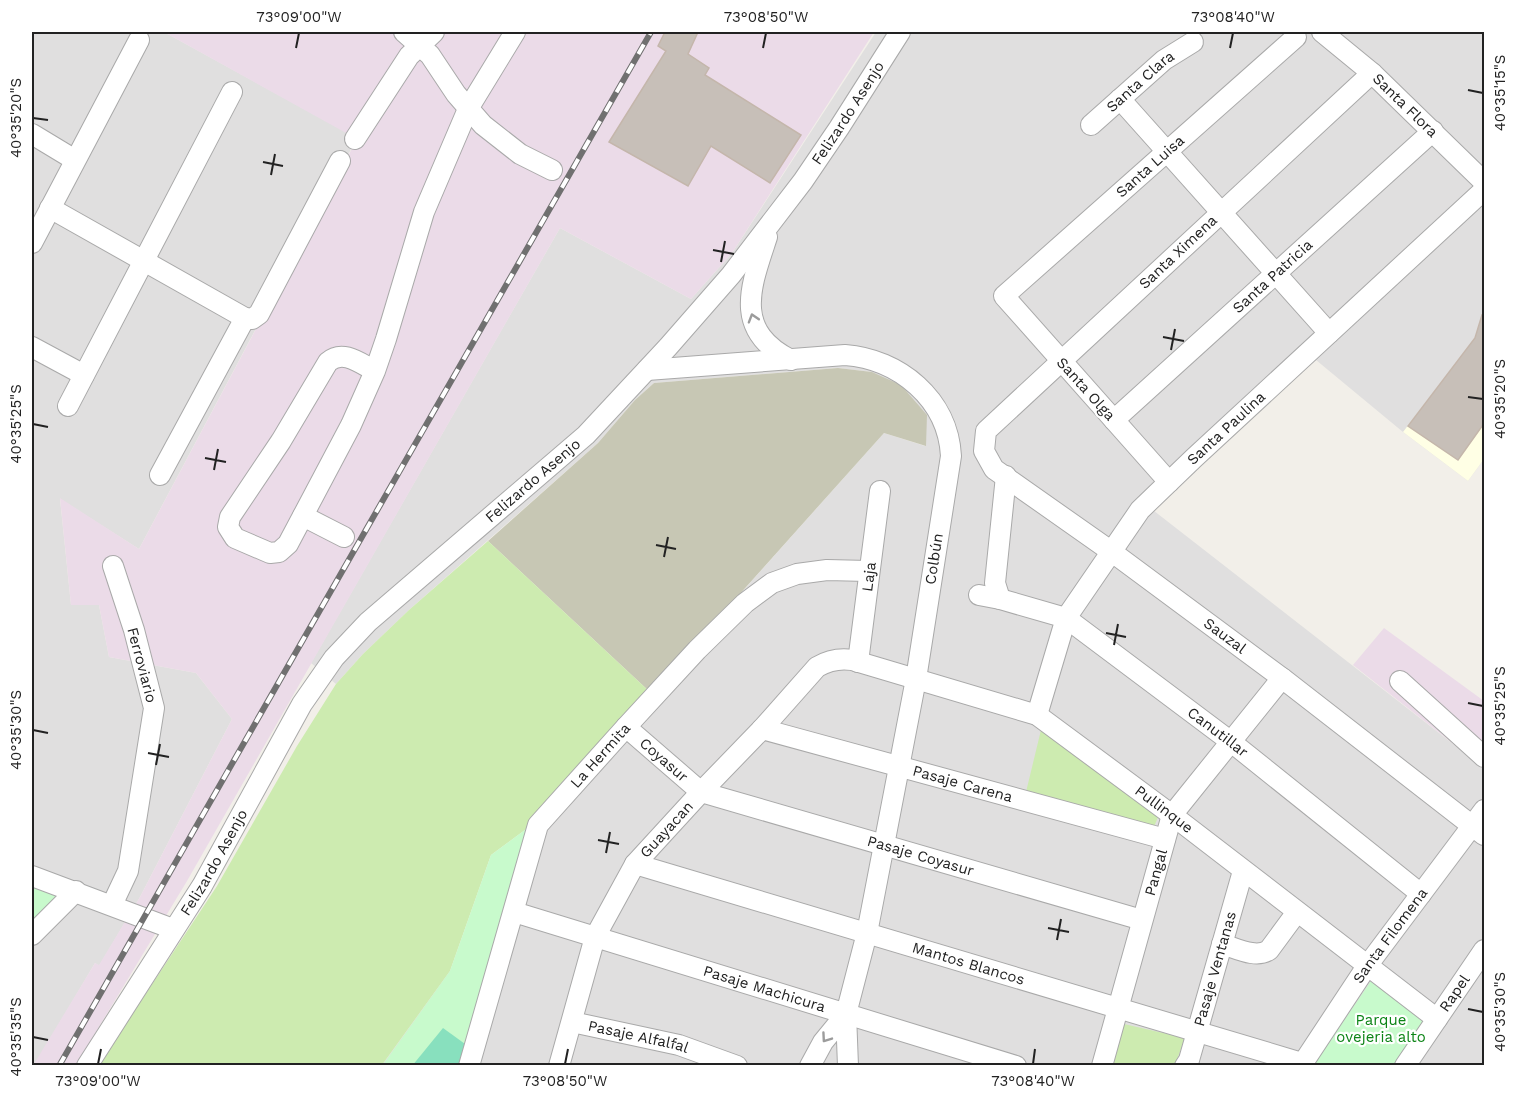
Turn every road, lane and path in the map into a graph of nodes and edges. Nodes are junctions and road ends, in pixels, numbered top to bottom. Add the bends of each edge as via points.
1 (404, 32) edge
2 (515, 32) edge
3 (900, 32) edge
4 (1322, 32) edge
5 (427, 38) edge
6 (1296, 38) dead end
7 (139, 40) dead end
8 (1193, 42) dead end
9 (1372, 73) junction
10 (232, 92) dead end
11 (1120, 99) junction
12 (468, 109) junction
13 (1091, 125) dead end
14 (1433, 131) junction
15 (32, 134) edge
16 (355, 139) dead end
17 (1167, 152) junction
18 (75, 160) junction
19 (340, 161) dead end
20 (552, 170) dead end
21 (1485, 182) edge
22 (1485, 190) edge
23 (50, 208) junction
24 (1221, 212) junction
25 (772, 223) junction
26 (32, 243) edge
27 (144, 260) junction
28 (1276, 273) junction
29 (1004, 296) joint
30 (245, 318) junction
31 (1329, 333) junction
32 (32, 347) edge
33 (791, 360) junction
34 (1060, 360) junction
35 (647, 370) junction
36 (375, 371) junction
37 (84, 375) junction
38 (68, 406) dead end
39 (1114, 420) junction
40 (986, 431) joint
41 (160, 475) dead end
42 (1006, 476) junction
43 (1169, 482) junction
44 (880, 491) dead end
45 (303, 516) junction
46 (344, 537) dead end
47 (1112, 552) junction
48 (113, 567) dead end
49 (868, 571) junction
50 (979, 595) dead end
51 (1000, 599) junction
52 (1066, 618) junction
53 (858, 662) junction
54 (1282, 678) junction
55 (916, 679) junction
56 (1400, 681) dead end
57 (1037, 715) junction
58 (626, 727) junction
59 (762, 729) junction
60 (1230, 741) junction
61 (1485, 757) edge
62 (898, 767) junction
63 (701, 792) junction
64 (1172, 815) junction
65 (1481, 824) edge
66 (1165, 839) junction
67 (883, 845) junction
68 (635, 864) junction
69 (1243, 870) junction
70 (32, 876) edge
71 (76, 891) junction
72 (1421, 894) junction
73 (112, 905) junction
74 (514, 912) junction
75 (1297, 912) junction
76 (1142, 920) junction
77 (172, 930) junction
78 (867, 933) junction
79 (32, 935) edge
80 (595, 937) junction
81 (1222, 944) junction
82 (1485, 950) edge
83 (1367, 966) junction
84 (1118, 1008) junction
85 (846, 1014) junction
86 (1437, 1019) junction
87 (572, 1022) junction
88 (1197, 1032) junction
89 (1301, 1064) edge
90 (87, 1065) edge
91 (469, 1065) edge
92 (559, 1065) edge
93 (737, 1065) edge
94 (810, 1065) edge
95 (848, 1065) edge
96 (1016, 1065) edge
97 (1102, 1065) edge
98 (1185, 1065) edge
99 (1405, 1065) edge

1 - 5 street
2 - 12 street
3 - 25 street, Felizardo Asenjo via 840,128
4 - 9 street, Santa Flora
5 - 12 street via 438,65
5 - 16 street via 409,56
6 - 17 street, Santa Luisa
7 - 18 street
8 - 11 street, Santa Clara via 1164,60
9 - 14 street, Santa Flora
9 - 24 street, Santa Ximena
10 - 27 street
11 - 13 street, Santa Clara
11 - 17 street
12 - 20 street via 507,145
12 - 36 street via 424,212
14 - 21 street, Santa Flora
14 - 28 street, Santa Patricia
15 - 18 street
17 - 24 street
17 - 29 street, Santa Luisa
18 - 23 street
19 - 30 street via 259,314
22 - 31 street, Santa Paulina
23 - 26 street
23 - 27 street
24 - 28 street
24 - 34 street, Santa Ximena
33 -> 25 street via 776,352 761,336 750,307 753,279
25 - 35 street, Felizardo Asenjo
27 - 30 street
27 - 37 street
28 - 31 street
28 - 39 street, Santa Patricia
29 - 34 street, Santa Olga
30 - 41 street
31 - 43 street, Santa Paulina
32 - 37 street
33 - 35 street, Colbún
33 - 55 street, Colbún via 844,355 883,363 922,389 946,427 951,456
34 - 39 street, Santa Olga
34 - 40 street, Santa Ximena
35 - 77 street, Felizardo Asenjo via 586,435 368,622 334,658 302,704 212,868
36 - 45 street
36 - 45 street via 344,356 328,362 230,517 228,527 235,538 274,553 288,544
37 - 38 street
39 - 43 street, Santa Olga
40 - 42 street, Sauzal via 986,458
42 - 47 street, Sauzal
42 - 51 street via 995,583
43 - 47 street, Santa Paulina via 1140,510
44 - 49 street, Laja
45 - 46 street
47 - 52 street, Santa Paulina
47 - 54 street, Sauzal
48 - 73 street, Ferroviario via 154,708 128,870
49 - 53 street, Laja
49 - 58 street, La Hermita via 827,570 797,574 772,583 737,611
50 - 51 street, Canutillar
51 - 52 street, Canutillar
52 - 57 street, Santa Paulina
52 - 60 street, Canutillar
53 - 55 street, Pullinque
53 - 59 street, Guayacan via 839,658 817,667
54 - 60 street, Pangal
54 - 65 street, Sauzal
55 - 57 street, Pullinque
55 - 62 street, Colbún
56 - 61 street
57 - 64 street, Pullinque
58 - 63 street, Coyasur
58 - 74 street, La Hermita via 538,825
59 - 62 street, Pasaje Carena
59 - 63 street, Guayacan
60 - 64 street, Pangal
60 - 72 street, Canutillar
62 - 66 street, Pasaje Carena
62 - 67 street, Colbún
63 - 67 street, Pasaje Coyasur
63 - 68 street, Guayacan
64 - 66 street, Pangal
64 - 69 street, Pullinque
65 - 72 street, Santa Filomena
66 - 76 street, Pangal
67 - 76 street, Pasaje Coyasur
67 - 78 street, Colbún
68 - 78 street, Mantos Blancos
68 - 80 street, Guayacan
69 - 75 street, Pullinque
69 - 81 street, Pasaje Ventanas
70 - 71 street
71 - 73 street
71 - 79 street
72 - 83 street, Santa Filomena
73 - 77 street
74 - 80 street, Pasaje Machicura
74 - 91 street, La Hermita
75 - 81 street via 1263,953
75 - 83 street, Pullinque
76 - 84 street, Pangal
77 - 90 street, Felizardo Asenjo
78 - 84 street, Mantos Blancos
78 - 85 street, Colbún
80 - 85 street, Pasaje Machicura
80 - 87 street, Guayacan
81 - 88 street, Pasaje Ventanas
82 - 86 street, Rapel
83 - 86 street, Pullinque
83 - 89 street, Santa Filomena
84 - 88 street, Mantos Blancos
84 - 97 street, Pangal
85 -> 94 street, Colbún
85 - 95 street, Colbún
85 - 96 street, Pasaje Machicura
86 - 99 street, Rapel
87 - 92 street, Guayacan
87 - 93 street, Pasaje Alfalfal via 679,1045
88 - 89 street, Mantos Blancos
88 - 98 street, Pasaje Ventanas

